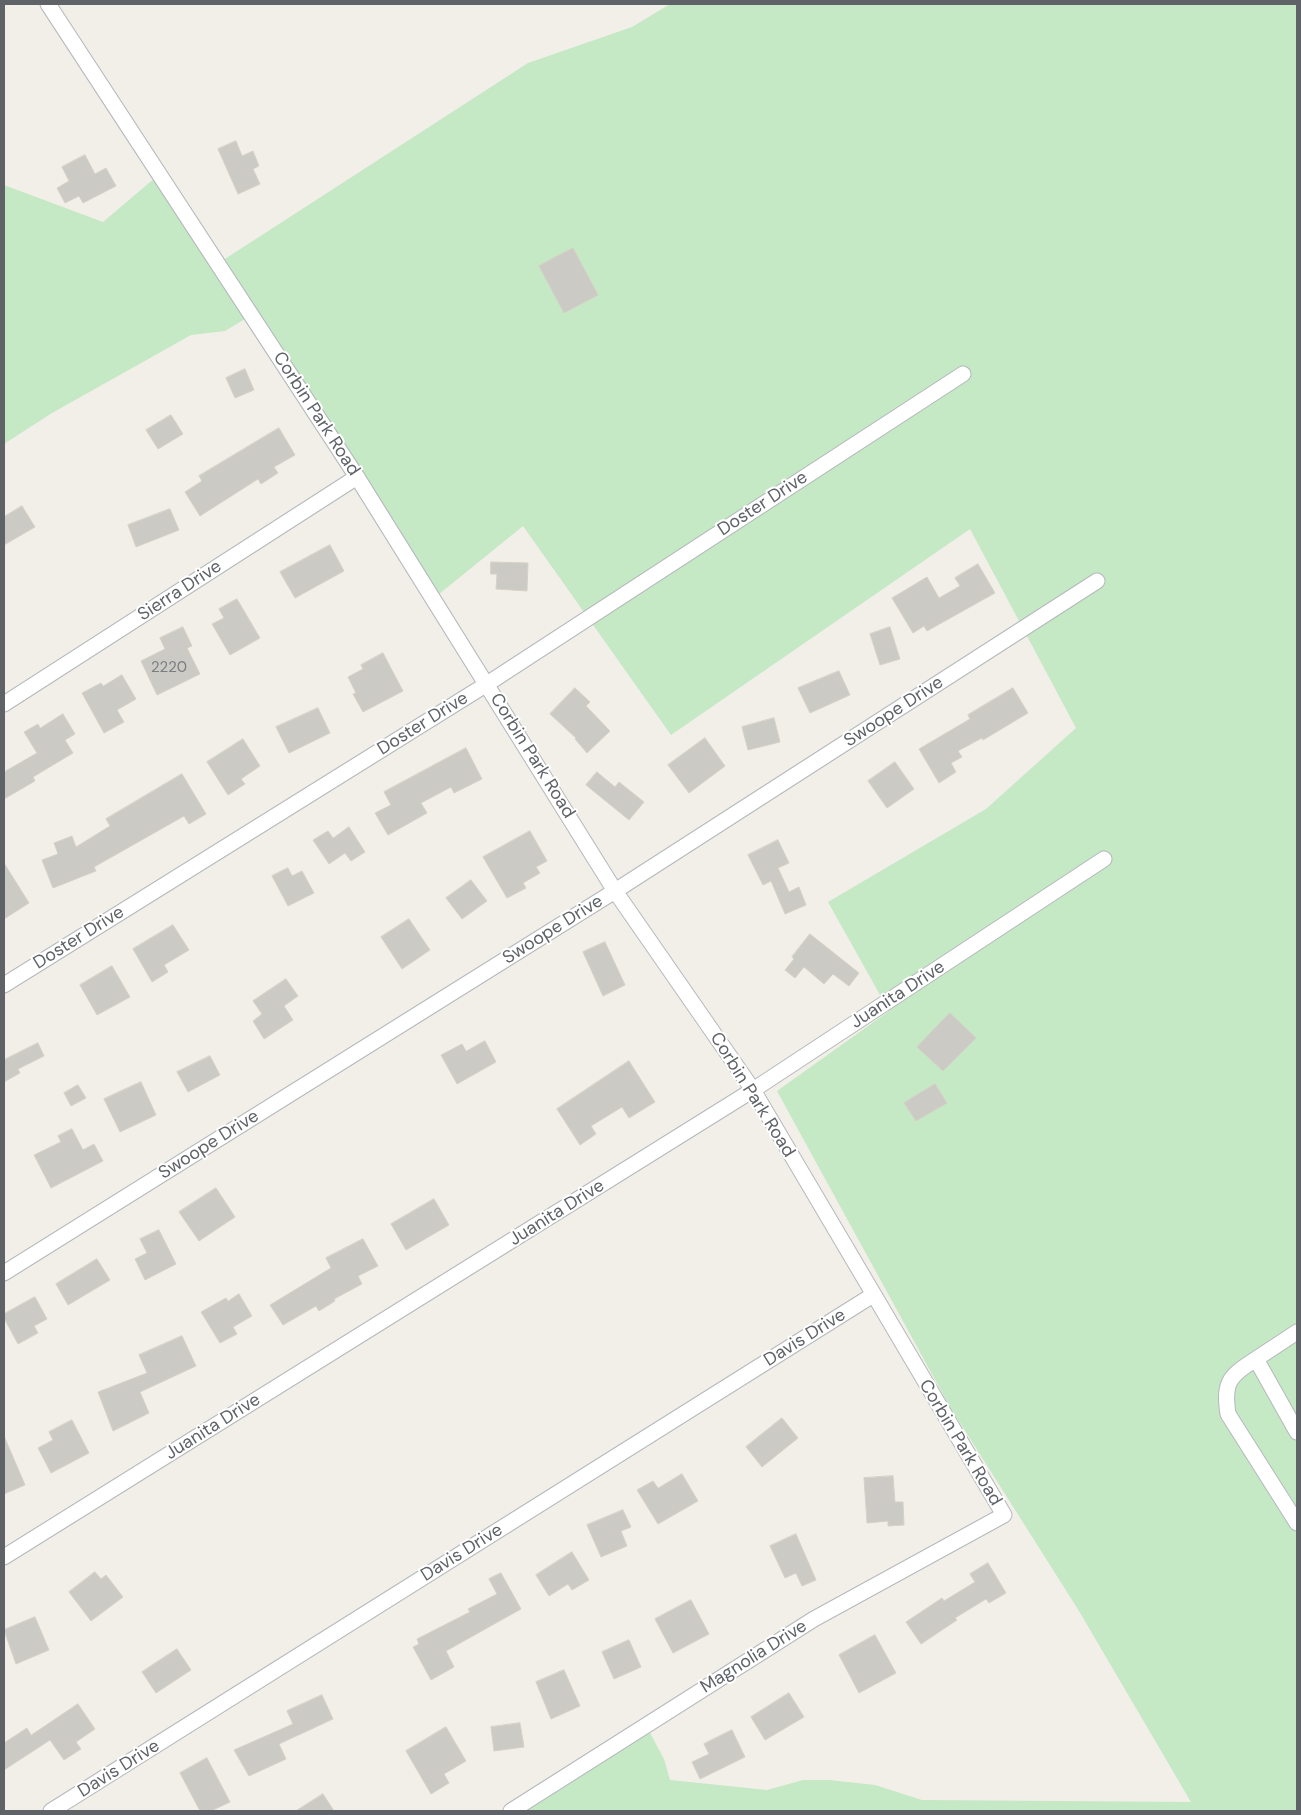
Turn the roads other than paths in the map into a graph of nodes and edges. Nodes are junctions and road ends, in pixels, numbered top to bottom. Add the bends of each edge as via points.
1 (48, 4) edge
2 (963, 374) dead end
3 (357, 477) junction
4 (1097, 580) dead end
5 (487, 684) junction
6 (4, 704) edge
7 (1104, 859) dead end
8 (615, 891) junction
9 (4, 985) edge
10 (753, 1090) junction
11 (4, 1273) edge
12 (873, 1295) junction
13 (1297, 1331) edge
14 (1256, 1359) junction
15 (1297, 1432) edge
16 (1004, 1515) joint
17 (1297, 1523) edge
18 (4, 1557) edge
19 (51, 1811) edge
20 (511, 1811) edge

1 - 3 street, Corbin Park Road
2 - 5 street, Doster Drive
3 - 5 street, Corbin Park Road
3 - 6 street, Sierra Drive
4 - 8 street, Swoope Drive
5 - 8 street, Corbin Park Road
5 - 9 street, Doster Drive
7 - 10 street, Juanita Drive
8 - 10 street, Corbin Park Road
8 - 11 street, Swoope Drive
10 - 12 street, Corbin Park Road
10 - 18 street, Juanita Drive
12 - 16 street, Corbin Park Road
12 - 19 street, Davis Drive
13 - 14 street
14 - 15 street
14 - 17 street via 1233,1374 1225,1396 1228,1414
16 - 20 street, Magnolia Drive via 814,1618

